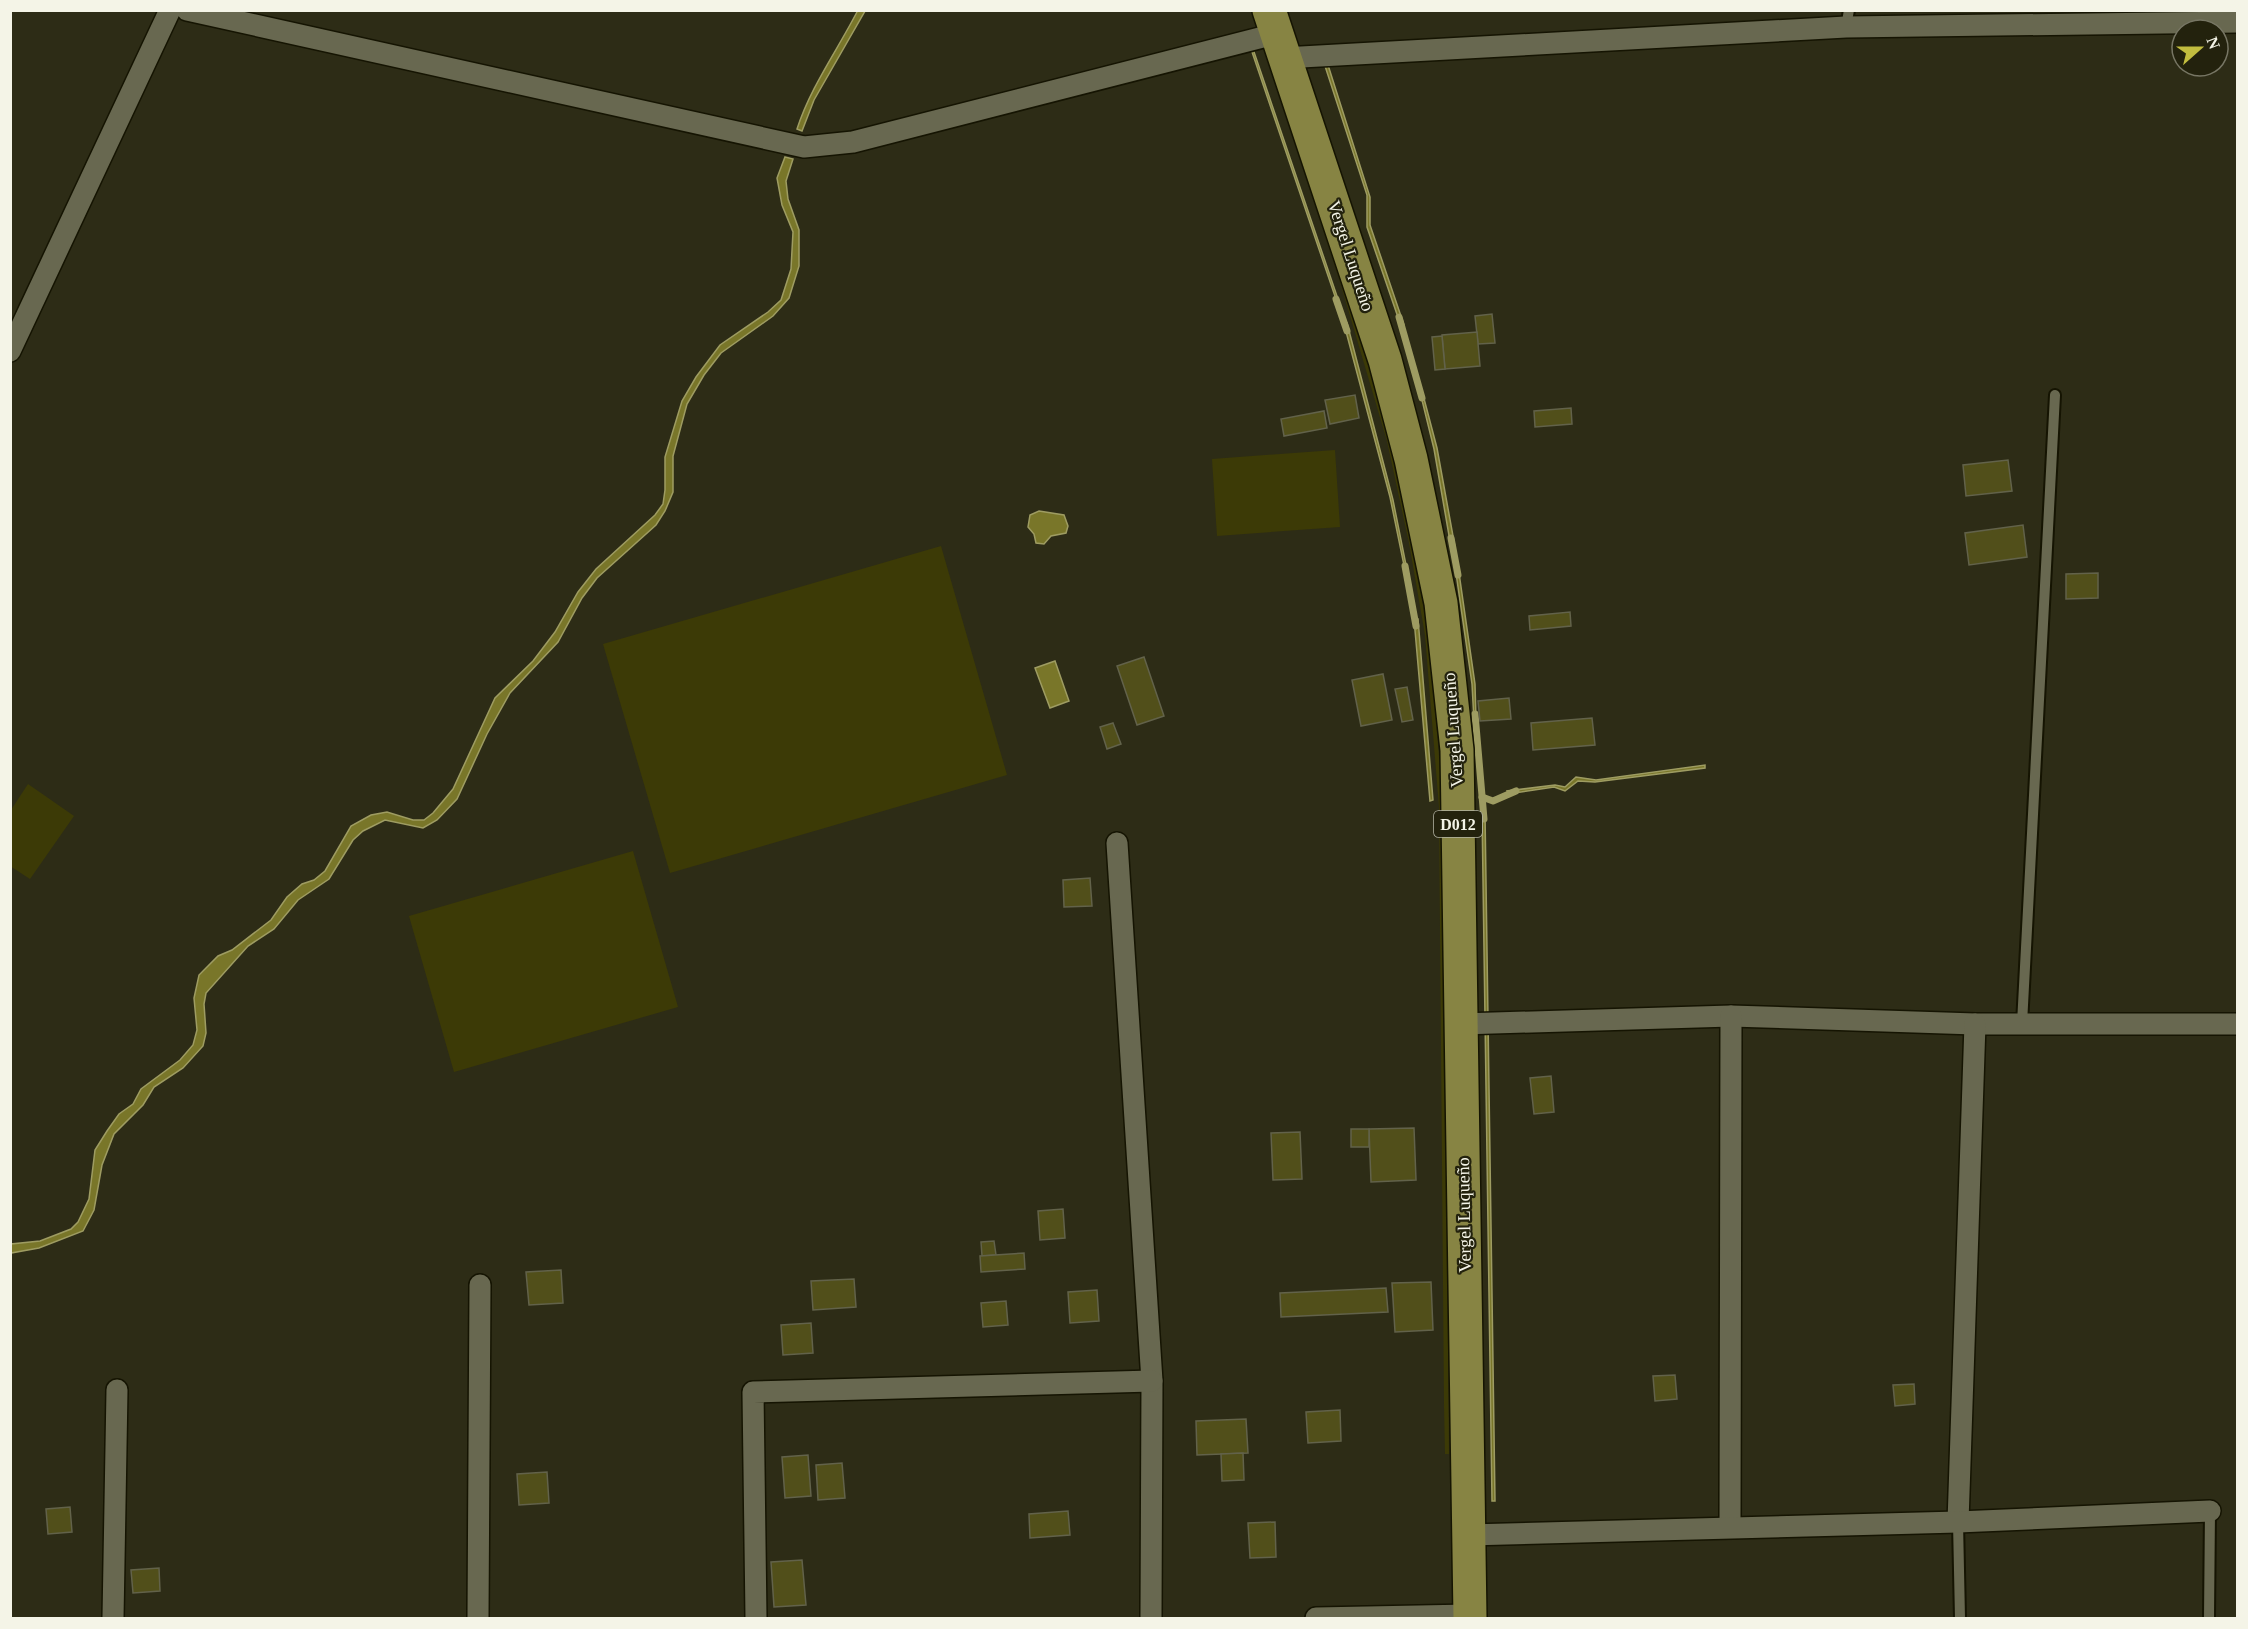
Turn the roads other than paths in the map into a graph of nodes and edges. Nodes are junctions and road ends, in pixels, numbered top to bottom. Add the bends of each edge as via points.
1 (170, 10) edge
2 (188, 10) edge
3 (1847, 19) edge
4 (2238, 22) edge
5 (1276, 34) edge
6 (10, 351) edge
7 (2055, 396) dead end
8 (1117, 843) dead end
9 (1731, 1016) junction
10 (1478, 1024) junction
11 (1975, 1024) junction
12 (2022, 1024) junction
13 (2238, 1024) edge
14 (480, 1285) dead end
15 (1152, 1381) junction
16 (117, 1390) dead end
17 (2210, 1511) joint
18 (1958, 1522) junction
19 (1730, 1527) junction
20 (1468, 1535) junction
21 (1470, 1617) edge
22 (113, 1618) edge
23 (478, 1618) edge
24 (756, 1618) edge
25 (1151, 1618) edge
26 (1316, 1618) edge
27 (1960, 1618) edge
28 (2210, 1618) edge

1 - 6 street
2 - 5 street via 804,147 853,142
3 - 4 street
3 - 5 street
5 - 10 main road, Vergel Luqueño / D012 via 1385,360 1411,459 1441,603 1457,750
7 - 12 lane
8 - 15 street
9 - 10 street
9 - 11 street
9 - 19 street
10 - 20 main road, Vergel Luqueño / D012
11 - 12 street
11 - 18 street
12 - 13 street
14 - 23 street
15 - 24 street via 753,1392
15 - 25 street
16 - 22 street
17 - 18 street
17 - 28 lane
18 - 19 street
18 - 27 lane
19 - 20 street
20 - 21 main road, Vergel Luqueño / D012
21 - 26 street

